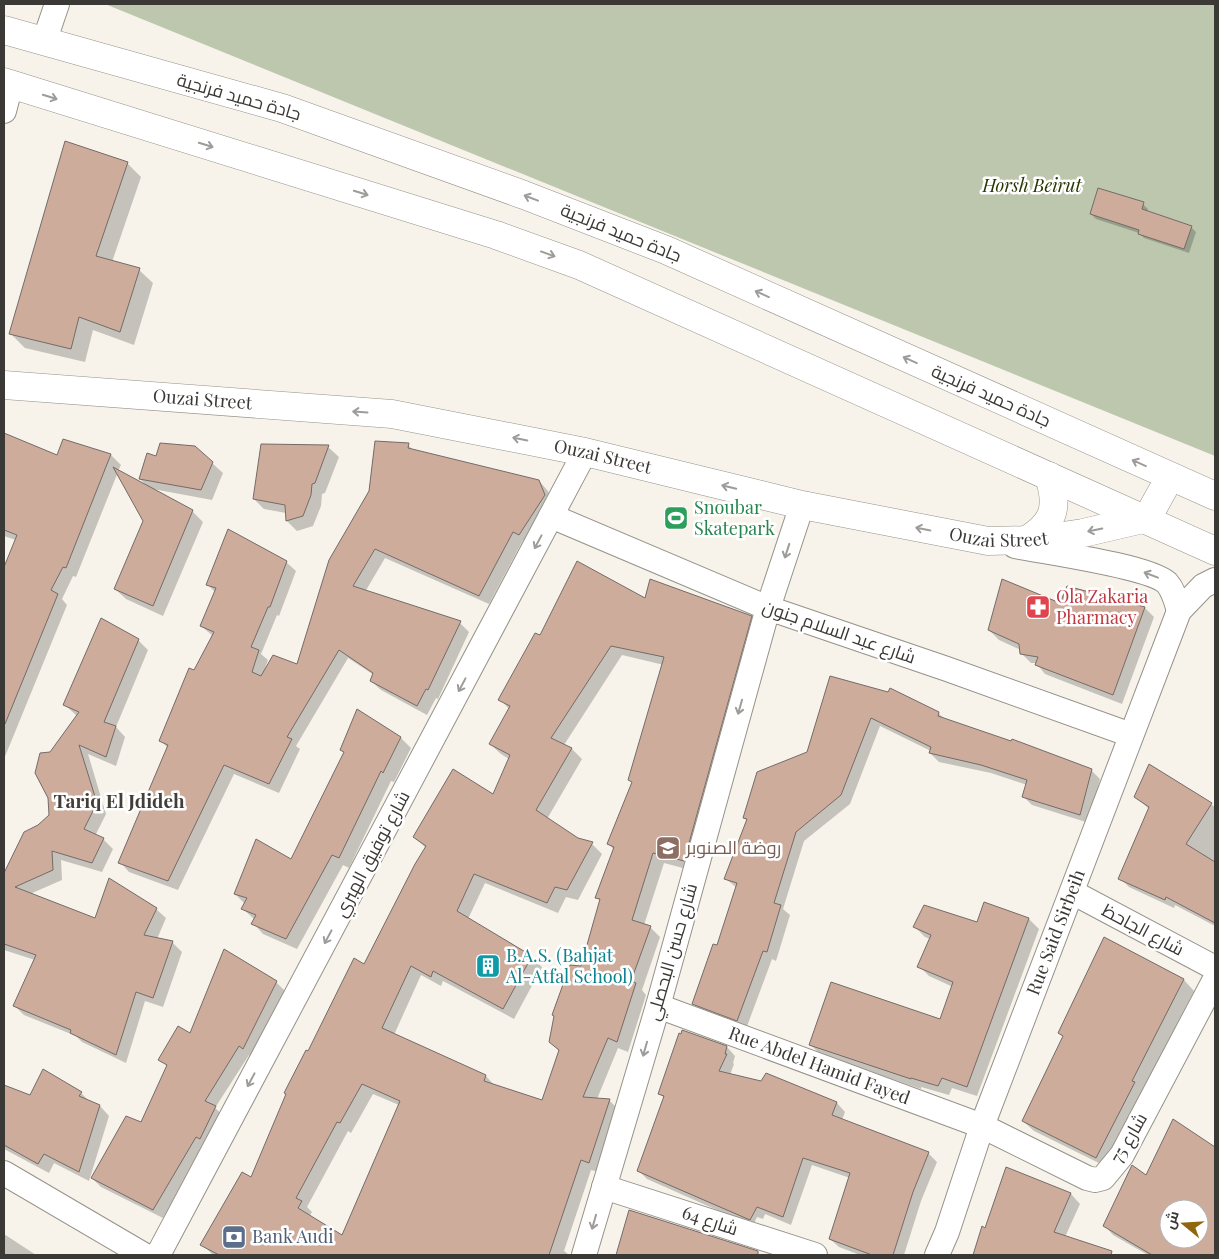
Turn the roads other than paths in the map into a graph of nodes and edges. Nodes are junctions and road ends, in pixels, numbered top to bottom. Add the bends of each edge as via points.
1 (57, 4) edge
2 (4, 30) edge
3 (44, 42) junction
4 (8, 83) edge
5 (4, 111) edge
6 (4, 385) edge
7 (585, 452) junction
8 (1049, 476) junction
9 (1170, 476) junction
10 (1215, 496) edge
11 (802, 505) junction
12 (552, 516) junction
13 (1143, 519) junction
14 (988, 541) junction
15 (1024, 541) junction
16 (1215, 550) edge
17 (1215, 580) edge
18 (768, 608) junction
19 (1179, 611) junction
20 (1132, 735) junction
21 (1072, 892) junction
22 (1215, 968) edge
23 (1215, 979) edge
24 (658, 1006) junction
25 (982, 1126) junction
26 (4, 1173) edge
27 (604, 1187) junction
28 (144, 1255) edge
29 (158, 1255) edge
30 (584, 1255) edge
31 (815, 1255) edge
32 (937, 1255) edge

1 - 3 street
2 - 3 main road, جادة حميد فرنجية
9 -> 3 main road, جادة حميد فرنجية via 666,250 524,195 282,108
4 - 5 street
4 -> 8 main road via 496,235 579,265
7 -> 6 main road, Ouzai Street via 392,414
11 -> 7 main road, Ouzai Street
7 - 12 street, شارع توفيق الهبري
8 - 13 main road
8 - 15 main road via 1053,510 1040,532
9 - 10 main road, جادة حميد فرنجية
9 - 13 main road via 1150,513
14 -> 11 main road, Ouzai Street
11 -> 18 street, شارع حسن البحصلي
12 - 18 street, شارع عبد السلام جنون
12 -> 29 street, شارع توفيق الهبري
13 -> 15 main road, Ouzai Street via 1083,533
13 - 16 main road
14 - 15 main road, Ouzai Street
19 -> 14 street via 1170,588 1154,576 1096,561
17 - 19 street via 1203,586
18 - 20 street, شارع عبد السلام جنون
18 -> 24 street, شارع حسن البحصلي
19 - 20 street, Rue Said Sirbeih
20 - 21 street, Rue Said Sirbeih
21 - 22 street, شارع الجاحظ
21 - 25 street, Rue Said Sirbeih
23 - 25 street, شارع 75 via 1122,1155 1103,1178 1095,1180 1074,1172
24 - 25 street, Rue Abdel Hamid Fayed
24 -> 27 street, شارع حسن البحصلي
25 - 32 street, Rue Said Sirbeih
26 - 28 street
27 -> 30 street, شارع حسن البحصلي
27 - 31 street, شارع 64

